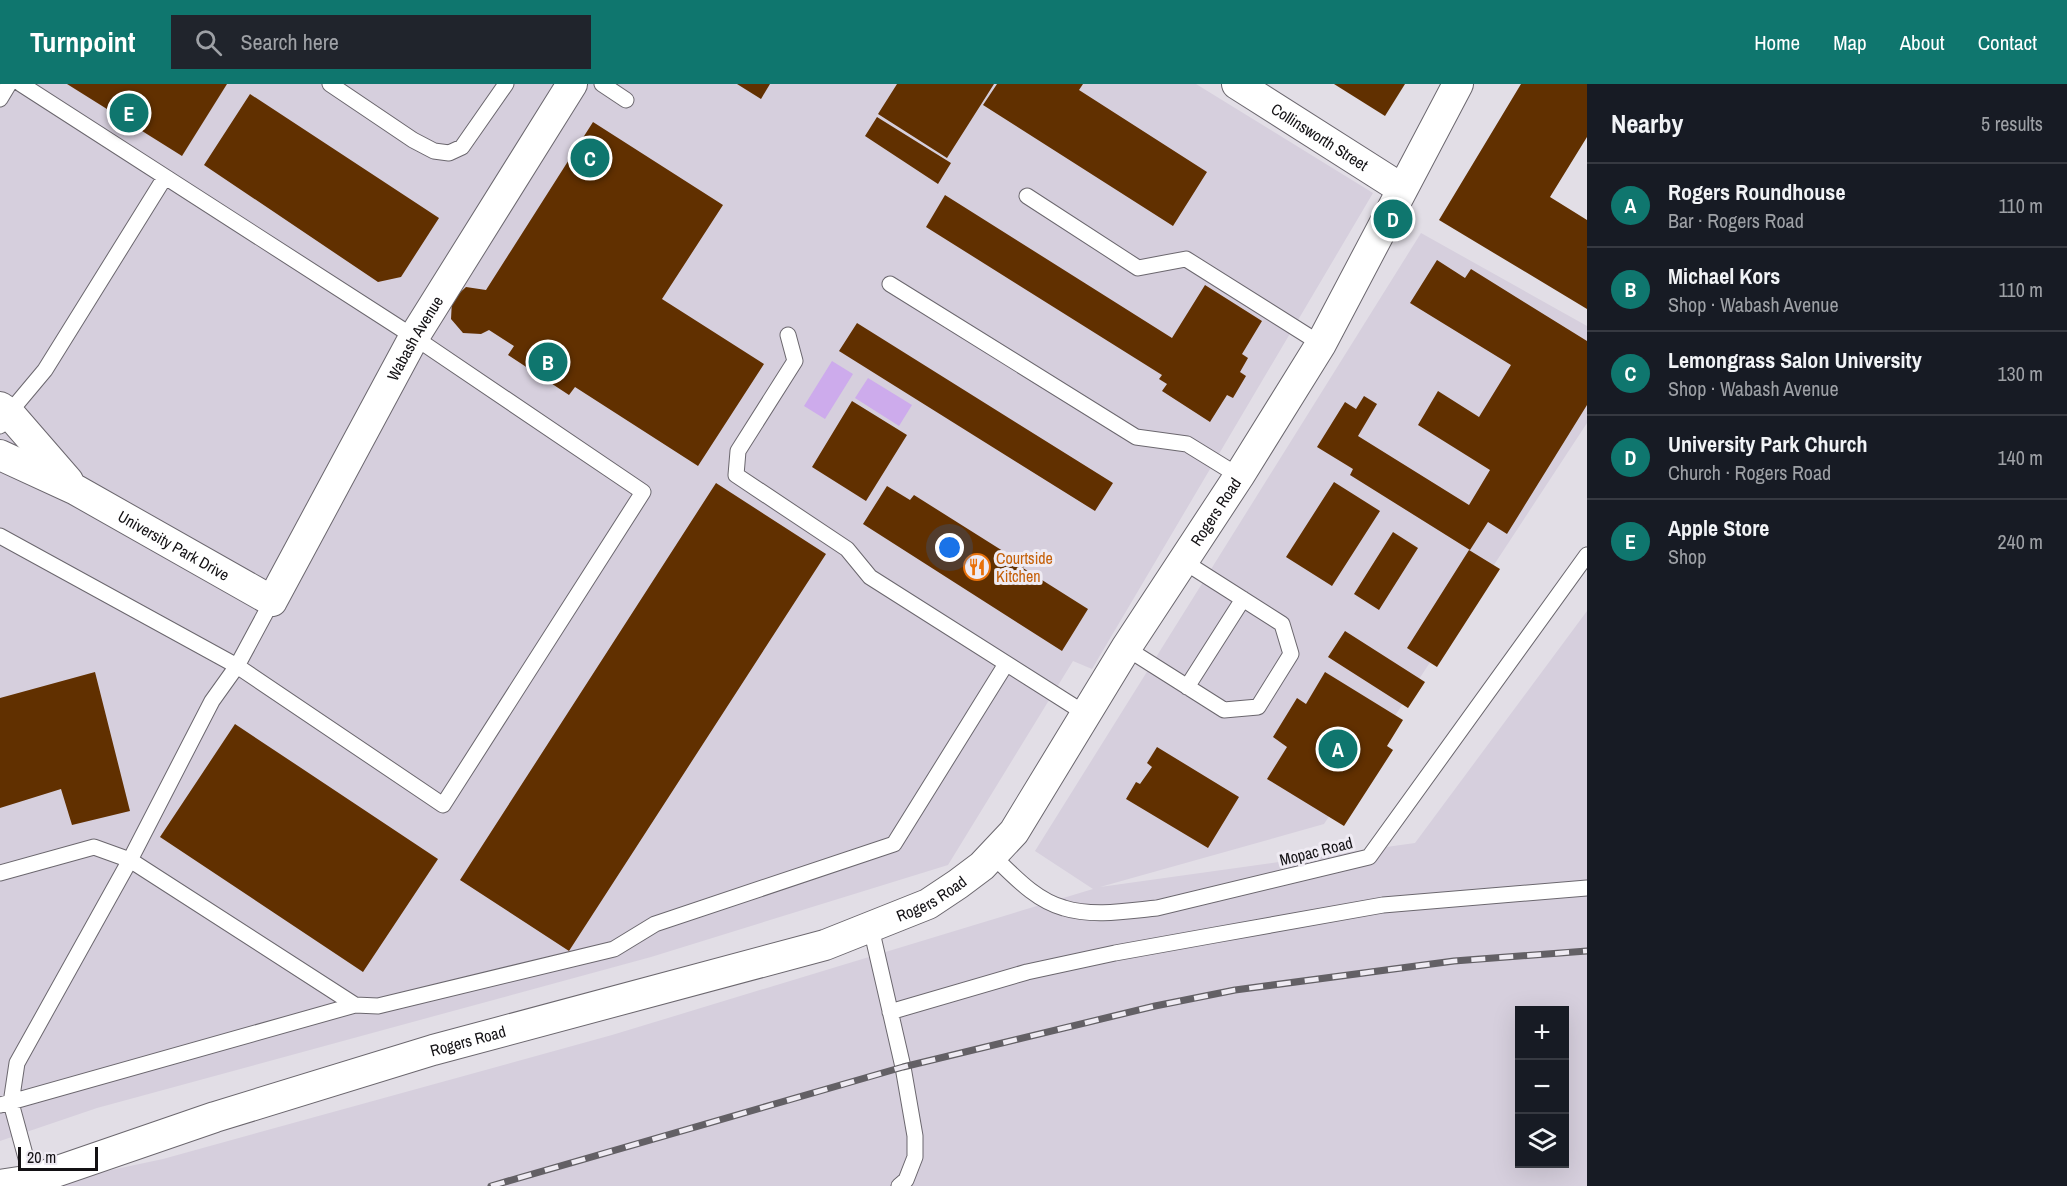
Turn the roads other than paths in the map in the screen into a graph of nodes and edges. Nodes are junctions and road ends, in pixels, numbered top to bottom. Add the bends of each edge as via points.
1 (9, 84) edge
2 (21, 84) edge
3 (330, 84) edge
4 (506, 84) edge
5 (572, 84) edge
6 (602, 84) edge
7 (1237, 84) edge
8 (1458, 84) edge
9 (0, 99) edge
10 (626, 100) dead end
11 (165, 177) junction
12 (1402, 189) junction
13 (1027, 196) dead end
14 (890, 284) dead end
15 (788, 335) dead end
16 (414, 338) junction
17 (1321, 344) junction
18 (3, 415) edge
19 (0, 455) edge
20 (1239, 476) junction
21 (75, 490) junction
22 (0, 536) edge
23 (1587, 555) edge
24 (1183, 561) junction
25 (1243, 599) junction
26 (272, 601) junction
27 (1126, 648) junction
28 (1006, 664) junction
29 (237, 666) junction
30 (1187, 687) junction
31 (1086, 714) junction
32 (993, 856) junction
33 (130, 860) junction
34 (0, 873) edge
35 (1587, 888) edge
36 (871, 928) junction
37 (355, 1005) junction
38 (890, 1012) junction
39 (5, 1104) edge
40 (32, 1180) junction
41 (0, 1185) edge
42 (899, 1186) edge

1 - 9 lane
2 - 11 lane
3 - 4 lane via 413,140 434,151 449,153 462,147
5 - 16 street, Wabash Avenue
6 - 10 lane
7 - 12 street, Collinsworth Street
8 - 12 street, Rogers Road
11 - 16 lane
11 - 18 lane via 45,369
12 - 17 street, Rogers Road
13 - 17 lane via 1138,268 1186,259
14 - 20 lane via 1136,437 1187,444
15 - 28 lane via 795,361 738,451 736,475 847,549 870,577
16 - 26 street, Wabash Avenue
16 - 29 lane via 643,492 443,805
17 - 20 street, Rogers Road
18 - 21 street, University Park Drive
19 - 21 street, University Park Drive
20 - 24 street, Rogers Road
21 - 26 street, University Park Drive
22 - 29 lane
23 - 32 lane, Mopac Road via 1369,857 1156,908 1083,912 1044,899
24 - 25 lane
24 - 27 street, Rogers Road
25 - 30 lane
25 - 30 lane via 1282,624 1291,654 1258,707 1224,710
26 - 29 lane
27 - 30 lane
27 - 31 street, Rogers Road
28 - 31 lane
28 - 37 lane via 894,844 656,924 614,949 378,1006
29 - 33 lane via 212,700
31 - 32 street, Rogers Road via 1014,832
32 - 36 street, Rogers Road via 928,904
33 - 34 lane via 94,847
33 - 37 lane
33 - 39 lane via 17,1064
35 - 38 lane via 1383,905 1027,972
36 - 38 lane
36 - 40 street, Rogers Road via 825,945 433,1050 215,1117
37 - 39 lane
38 - 42 lane via 915,1136 915,1157 906,1180
39 - 40 lane
40 - 41 street, Rogers Road

